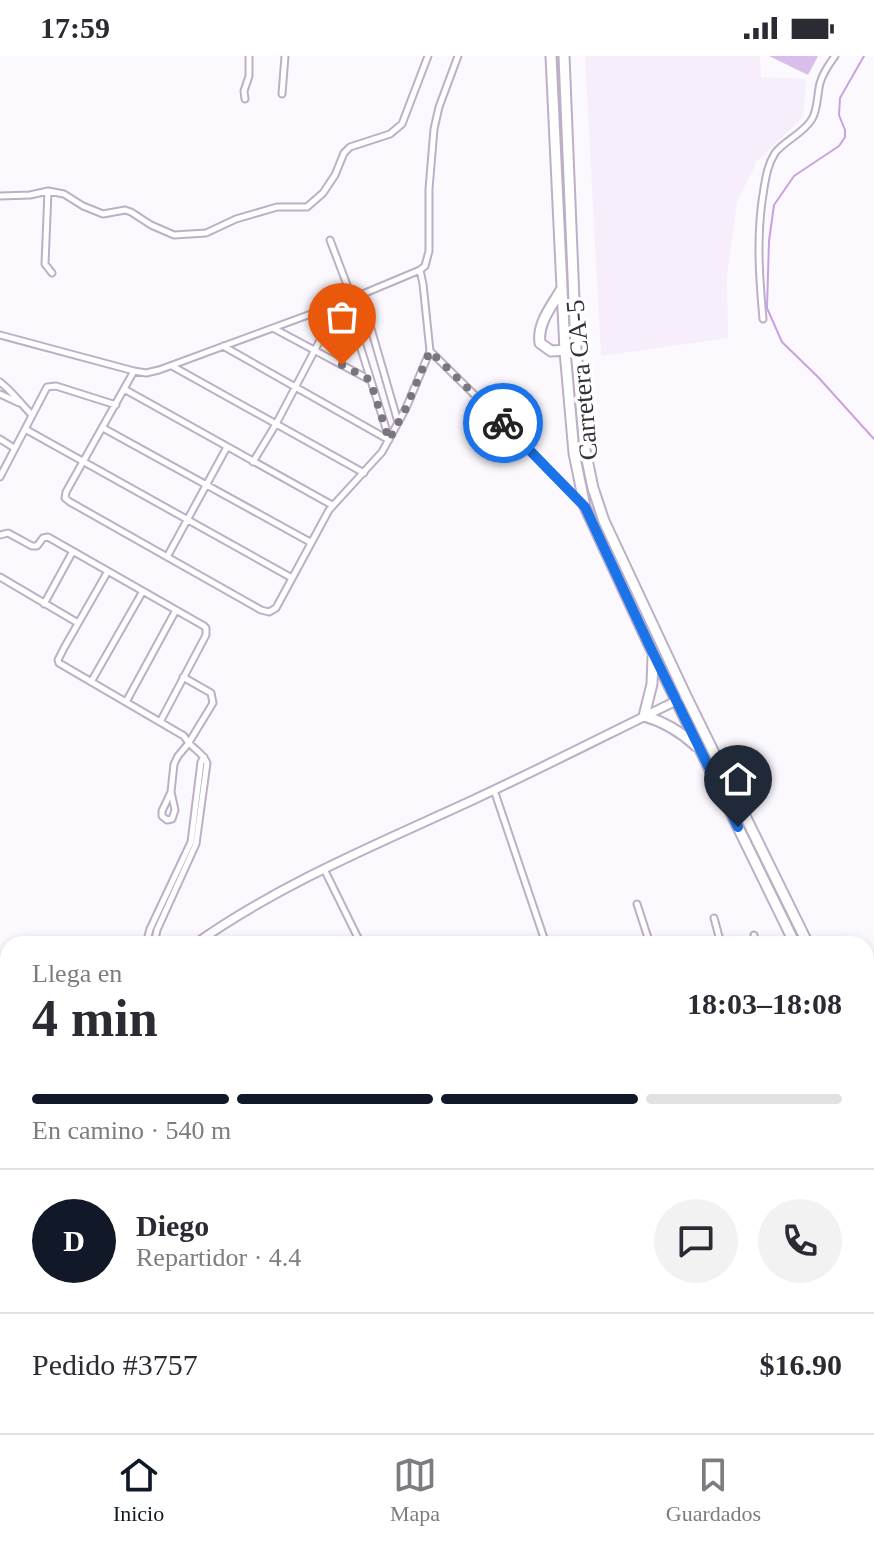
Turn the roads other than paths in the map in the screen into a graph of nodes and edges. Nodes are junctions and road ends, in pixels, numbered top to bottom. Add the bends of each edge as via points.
1 (249, 56) edge
2 (285, 56) edge
3 (428, 56) edge
4 (458, 56) edge
5 (551, 56) edge
6 (564, 56) edge
7 (835, 56) edge
8 (282, 94) dead end
9 (245, 99) dead end
10 (48, 191) junction
11 (0, 196) edge
12 (330, 240) dead end
13 (420, 270) junction
14 (52, 273) dead end
15 (562, 287) junction
16 (361, 294) junction
17 (349, 299) junction
18 (339, 303) junction
19 (763, 319) dead end
20 (273, 328) junction
21 (0, 335) edge
22 (223, 346) junction
23 (576, 349) junction
24 (315, 350) junction
25 (430, 351) junction
26 (565, 351) junction
27 (171, 366) junction
28 (134, 371) junction
29 (370, 380) junction
30 (0, 382) edge
31 (295, 386) junction
32 (124, 389) junction
33 (0, 394) edge
34 (20, 403) junction
35 (116, 405) junction
36 (32, 415) junction
37 (398, 423) junction
38 (276, 424) junction
39 (103, 428) junction
40 (25, 429) junction
41 (0, 439) edge
42 (389, 440) junction
43 (227, 447) junction
44 (14, 448) junction
45 (253, 462) junction
46 (83, 463) junction
47 (364, 473) junction
48 (0, 477) edge
49 (206, 485) junction
50 (332, 505) junction
51 (585, 507) junction
52 (187, 520) junction
53 (0, 535) edge
54 (310, 542) junction
55 (73, 551) junction
56 (167, 557) junction
57 (108, 571) junction
58 (0, 577) edge
59 (292, 578) junction
60 (143, 591) junction
61 (44, 604) junction
62 (176, 610) junction
63 (78, 623) junction
64 (651, 649) junction
65 (183, 677) junction
66 (91, 682) junction
67 (681, 698) junction
68 (126, 702) junction
69 (644, 716) junction
70 (160, 722) junction
71 (188, 744) junction
72 (700, 749) junction
73 (205, 756) junction
74 (494, 790) junction
75 (171, 792) junction
76 (323, 868) junction
77 (637, 904) dead end
78 (714, 918) dead end
79 (148, 936) edge
80 (156, 936) edge
81 (206, 936) edge
82 (357, 936) edge
83 (543, 936) edge
84 (647, 936) edge
85 (719, 936) edge
86 (791, 936) edge
87 (804, 936) edge

1 - 9 street
2 - 8 street
3 - 10 street via 402,124 390,134 350,147 323,193 307,207 277,207 206,233 174,235 131,212 103,214
4 - 13 street via 434,129 429,251
5 - 15 highway, Carretera CA-5
6 - 23 highway, Carretera CA-5
7 - 19 street via 820,80 812,119 778,150 766,175 758,249
10 - 11 street
10 - 14 street via 45,264
12 - 17 street
13 - 16 street
13 - 25 street
15 - 26 highway, Carretera CA-5
15 - 26 highway via 539,336 551,351
16 - 17 street
16 - 37 street
17 - 18 street
17 - 29 street
18 - 20 street
18 - 24 street
20 - 22 street
20 - 24 street
21 - 28 street
22 - 27 street
22 - 31 street
23 - 26 highway
23 - 67 highway, Carretera CA-5 via 585,450 604,521
24 - 29 street
24 - 31 street
25 - 37 street
25 - 51 street
26 - 51 highway, Carretera CA-5 via 574,453
27 - 28 street
27 - 38 street
28 - 32 street
29 - 42 street
30 - 34 street
31 - 38 street
31 - 42 street
32 - 35 street
32 - 43 street
33 - 34 street
34 - 36 street
35 - 36 street via 53,385 45,389
35 - 39 street
36 - 40 street
37 - 42 street
38 - 45 street
38 - 47 street
39 - 46 street
39 - 49 street
40 - 44 street
40 - 46 street
41 - 44 street
42 - 47 street
43 - 45 street
43 - 49 street
44 - 48 street
45 - 50 street
46 - 52 street
46 - 56 street via 65,498
47 - 50 street
49 - 52 street
49 - 54 street
50 - 54 street
51 - 64 highway, Carretera CA-5
52 - 56 street
52 - 59 street
53 - 55 street via 8,533 32,546 48,537
54 - 59 street
55 - 57 street
55 - 61 street
56 - 59 street via 269,612
57 - 60 street
57 - 63 street
58 - 61 street
60 - 62 street
60 - 66 street
61 - 63 street
62 - 65 street via 207,632
62 - 68 street
63 - 66 street via 59,663
64 - 67 highway, Carretera CA-5
64 - 69 highway via 652,684
65 - 70 street
65 - 71 street via 214,699
66 - 68 street
67 - 69 main road
67 - 72 highway, Carretera CA-5
67 - 87 highway, Carretera CA-5
68 - 70 street
69 - 72 highway via 676,729
69 - 74 main road
70 - 71 street
71 - 73 street
71 - 75 street via 174,764
72 - 86 highway, Carretera CA-5
73 - 79 street via 191,842
73 - 80 street via 196,844
74 - 76 main road
74 - 83 street
75 - 75 street via 162,811 167,820 174,814
76 - 81 main road
76 - 82 street
77 - 84 street
78 - 85 street

